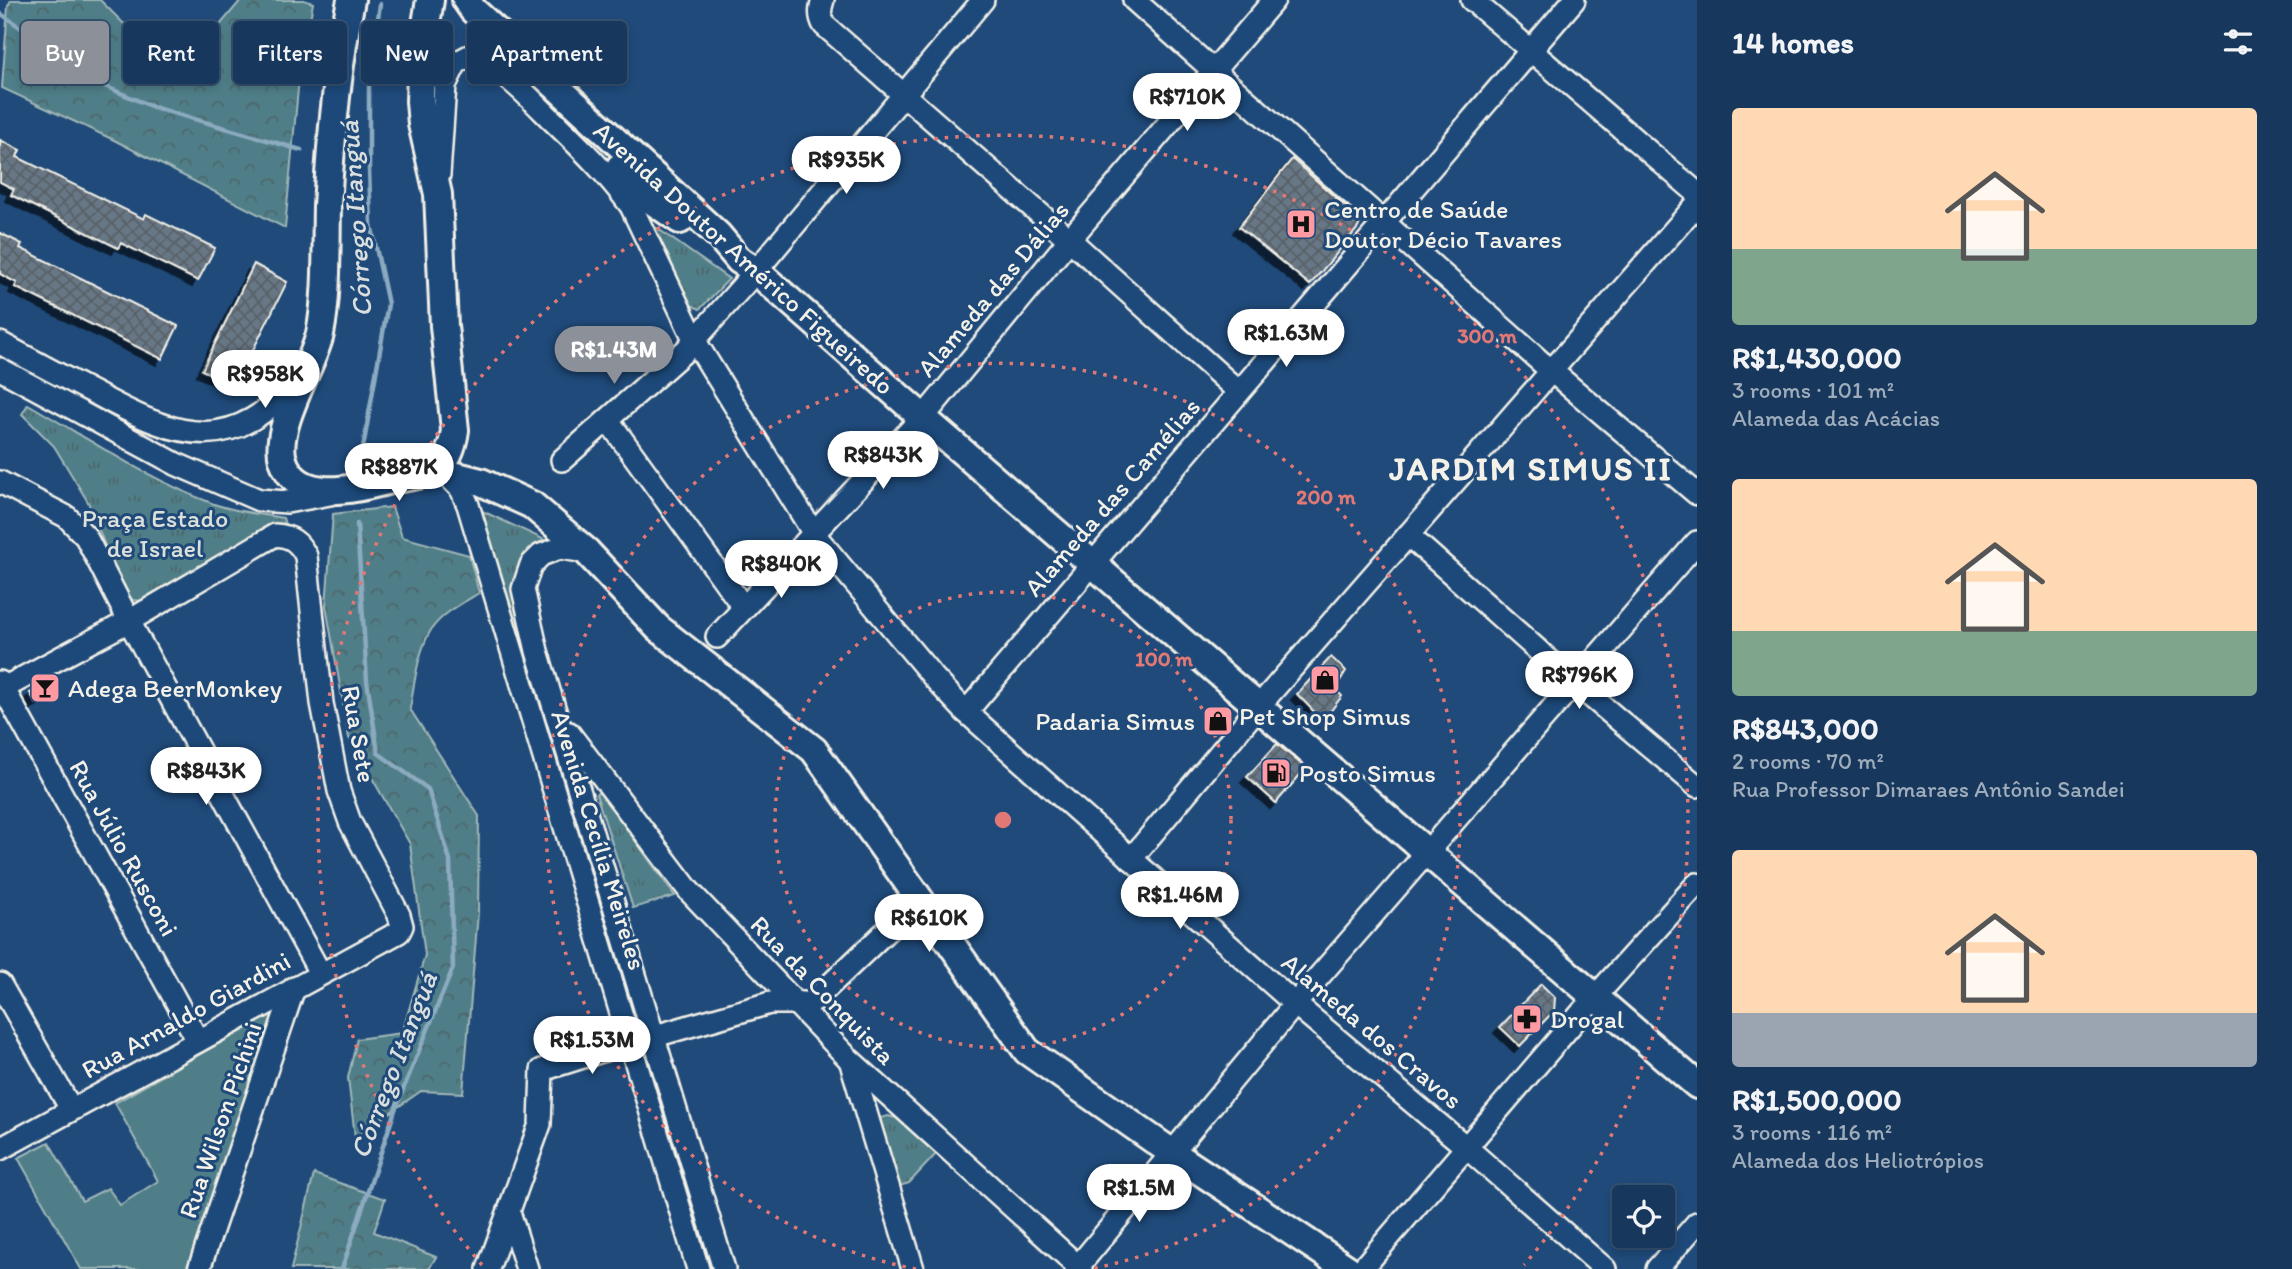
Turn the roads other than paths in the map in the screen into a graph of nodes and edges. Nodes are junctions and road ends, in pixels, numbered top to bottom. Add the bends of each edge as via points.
1 (337, 0) edge
2 (351, 0) edge
3 (430, 0) edge
4 (438, 0) edge
5 (466, 0) edge
6 (983, 0) edge
7 (1134, 0) edge
8 (1274, 0) edge
9 (1472, 0) edge
10 (1574, 0) edge
11 (822, 10) edge
12 (338, 21) edge
13 (346, 21) edge
14 (1530, 50) junction
15 (1213, 71) junction
16 (337, 84) edge
17 (904, 94) junction
18 (1697, 193) edge
19 (438, 194) junction
20 (1697, 204) edge
21 (1383, 223) junction
22 (1070, 239) junction
23 (748, 266) junction
24 (695, 341) junction
25 (0, 343) edge
26 (310, 364) junction
27 (0, 369) edge
28 (1550, 371) junction
29 (1239, 392) junction
30 (922, 418) junction
31 (608, 420) junction
32 (562, 460) dead end
33 (440, 472) junction
34 (0, 482) edge
35 (353, 489) junction
36 (1697, 494) edge
37 (814, 534) junction
38 (1408, 535) junction
39 (1697, 542) edge
40 (587, 552) junction
41 (1092, 564) junction
42 (744, 608) junction
43 (129, 621) junction
44 (717, 638) dead end
45 (537, 651) junction
46 (514, 657) junction
47 (1575, 683) junction
48 (1, 687) edge
49 (1259, 706) junction
50 (966, 712) junction
51 (559, 719) junction
52 (1697, 786) edge
53 (1427, 851) junction
54 (1131, 859) junction
55 (1697, 884) edge
56 (920, 899) junction
57 (399, 932) joint
58 (320, 973) junction
59 (0, 984) edge
60 (294, 988) junction
61 (1595, 998) junction
62 (795, 1002) junction
63 (1295, 1004) junction
64 (654, 1036) junction
65 (198, 1041) junction
66 (630, 1042) junction
67 (849, 1059) junction
68 (1697, 1085) edge
69 (887, 1095) junction
70 (71, 1109) junction
71 (872, 1132) junction
72 (1466, 1147) junction
73 (0, 1149) edge
74 (1171, 1152) junction
75 (509, 1212) junction
76 (1697, 1223) edge
77 (1078, 1268) edge
78 (199, 1269) edge
79 (488, 1269) edge
80 (527, 1269) edge
81 (698, 1269) edge
82 (724, 1269) edge
83 (913, 1269) edge
84 (1348, 1269) edge
85 (1362, 1269) edge
86 (1605, 1269) edge
87 (1657, 1269) edge

1 - 12 main road
2 - 13 main road
3 - 19 main road via 420,101
4 - 23 main road via 592,135 648,198
5 - 23 main road, Avenida Doutor Américo Figueiredo
6 - 17 street
7 - 15 street
8 - 15 street, Alameda das Dálias
9 - 14 street
10 - 14 street, Alameda das Camélias
11 - 17 street via 824,25
14 - 18 street
14 - 21 street, Alameda das Camélias
15 - 21 street
15 - 22 street, Alameda das Dálias
16 - 26 main road via 322,316
17 - 22 street
17 - 23 street
19 - 24 street, Alameda dos Cravos via 445,85 456,63 469,56 484,61 516,85 604,171 631,206
19 - 33 main road via 455,430
20 - 28 street
21 - 28 street
21 - 29 street, Alameda das Camélias
22 - 29 street
22 - 30 street, Alameda das Dálias
23 - 24 street
23 - 30 main road, Avenida Doutor Américo Figueiredo
24 - 31 street
24 - 37 street, Alameda dos Cravos
25 - 26 street via 144,420 193,433 219,432 252,418 277,401
26 - 35 main road via 284,425 284,463 298,481 315,489
27 - 35 street via 176,464 259,500 287,502
28 - 36 street
28 - 38 street
29 - 41 street, Alameda das Camélias
30 - 37 street, Alameda das Dálias
30 - 41 main road, Avenida Doutor Américo Figueiredo
31 - 32 street
31 - 42 street
33 - 35 main road
33 - 40 main road via 481,482 532,505
33 - 46 street, Avenida Cecília Meireles via 461,489 468,505
34 - 43 street via 67,517 86,537
37 - 42 street, Alameda das Dálias
37 - 50 street, Alameda dos Cravos
38 - 47 street
38 - 49 street
39 - 47 street
40 - 45 street via 560,548 541,555 531,565 523,589
40 - 56 main road via 658,628 814,750
41 - 49 main road, Avenida Doutor Américo Figueiredo
41 - 50 street, Alameda das Camélias
42 - 44 street, Alameda das Dálias
43 - 48 street
43 - 57 street, Rua Sete via 275,536 292,538 301,546 339,790 350,822 399,915
43 - 58 street
45 - 46 street
45 - 51 street
46 - 66 street, Avenida Cecília Meireles
47 - 52 street
47 - 53 street
48 - 65 street, Rua Júlio Rusconi
49 - 53 main road, Avenida Doutor Américo Figueiredo
49 - 54 street
50 - 54 street, Alameda dos Cravos
51 - 62 street, Rua da Conquista via 690,892
51 - 64 street
53 - 61 main road, Avenida Doutor Américo Figueiredo
53 - 63 street
54 - 63 street, Alameda dos Cravos
55 - 61 street
56 - 62 street via 811,1003
56 - 74 main road via 1027,1051
57 - 58 street, Rua Arnaldo Giardini
58 - 60 street, Rua Arnaldo Giardini
59 - 70 street
60 - 65 street, Rua Arnaldo Giardini
60 - 78 street, Rua Wilson Pichini
61 - 68 main road, Avenida Doutor Américo Figueiredo
61 - 72 street
62 - 64 street via 770,1003
62 - 67 street, Rua da Conquista
63 - 72 street, Alameda dos Cravos
63 - 74 street
64 - 82 street
65 - 70 street, Rua Arnaldo Giardini
66 - 75 street via 542,1070 540,1124
66 - 81 street, Avenida Cecília Meireles
67 - 69 street, Rua da Conquista
67 - 71 street
69 - 71 street via 875,1109
69 - 77 street, Rua da Conquista
70 - 73 street, Rua Arnaldo Giardini
71 - 83 street
72 - 85 street
72 - 86 street, Alameda dos Cravos
74 - 77 street
74 - 84 main road
75 - 79 street
75 - 80 street
76 - 87 street

